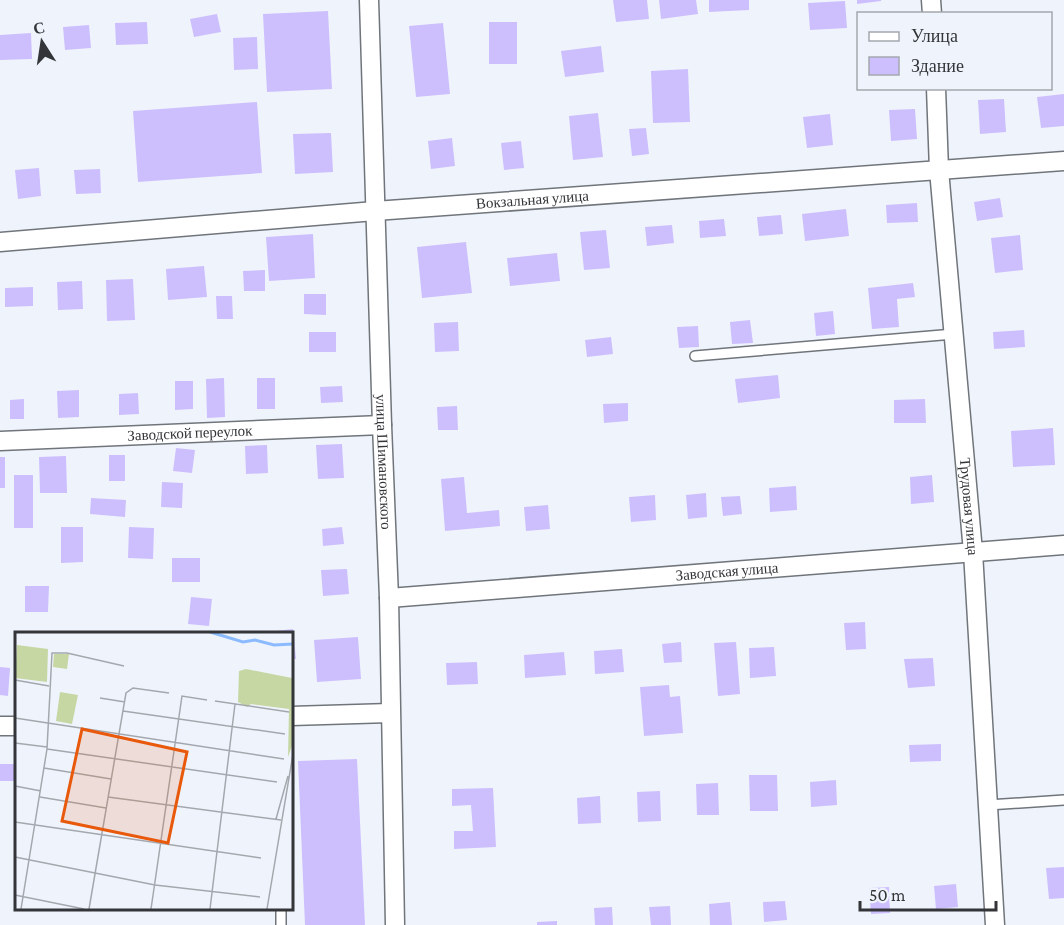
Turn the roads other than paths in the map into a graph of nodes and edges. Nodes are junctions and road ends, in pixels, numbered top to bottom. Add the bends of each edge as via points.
1 (369, 0) edge
2 (936, 90) edge
3 (1064, 161) edge
4 (939, 170) junction
5 (375, 211) junction
6 (0, 242) edge
7 (954, 334) junction
8 (695, 356) dead end
9 (382, 425) junction
10 (0, 441) edge
11 (1064, 545) edge
12 (973, 552) junction
13 (389, 598) junction
14 (390, 713) junction
15 (292, 716) edge
16 (1064, 800) edge
17 (988, 805) junction
18 (395, 925) edge
19 (996, 925) edge

1 - 5 street, улица Шимановского
2 - 4 street, Трудовая улица
3 - 4 street, Вокзальная улица
4 - 5 street, Вокзальная улица
4 - 7 street, Трудовая улица
5 - 6 street, Вокзальная улица
5 - 9 street, улица Шимановского
7 - 8 lane
7 - 12 street, Трудовая улица
9 - 10 street, Заводской переулок
9 - 13 street, улица Шимановского
11 - 12 street, Заводская улица
12 - 13 street, Заводская улица
12 - 17 street, Трудовая улица
13 - 14 street, улица Шимановского
14 - 15 street
14 - 18 street, улица Шимановского
16 - 17 lane
17 - 19 street, Трудовая улица

